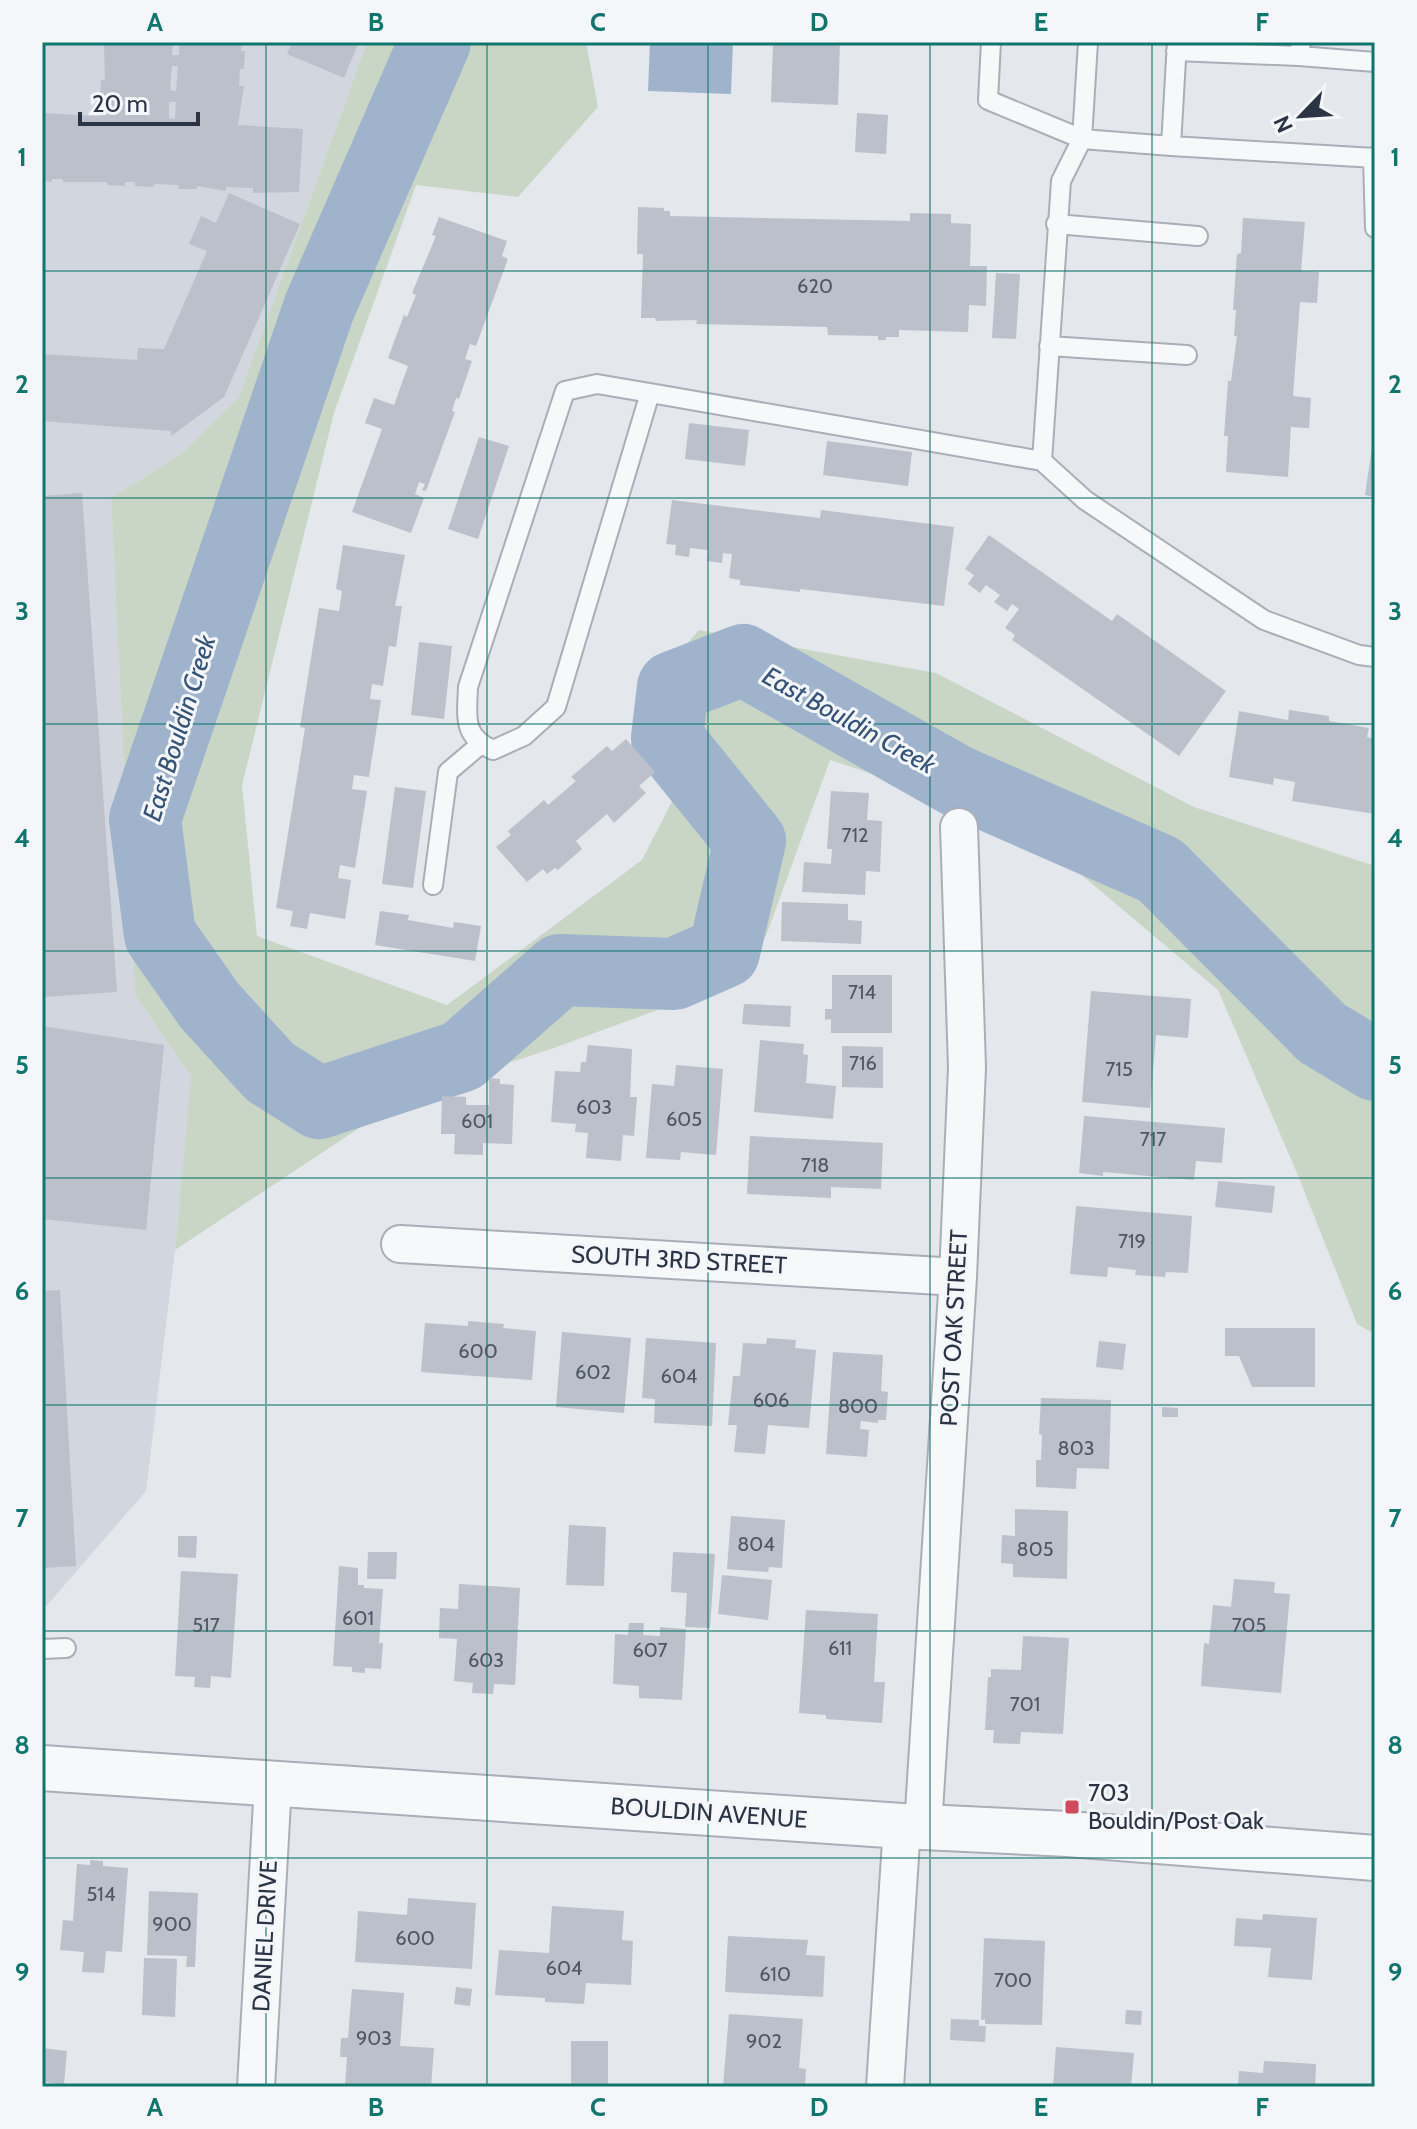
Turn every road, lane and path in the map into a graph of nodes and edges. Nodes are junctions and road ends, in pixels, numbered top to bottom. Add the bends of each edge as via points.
1 (991, 42) edge
2 (1088, 42) edge
3 (1176, 46) edge
4 (1300, 49) edge
5 (1375, 62) edge
6 (1082, 139) junction
7 (1171, 146) junction
8 (1374, 157) edge
9 (1056, 224) junction
10 (1375, 228) edge
11 (1198, 236) dead end
12 (1049, 346) junction
13 (1187, 355) dead end
14 (650, 393) junction
15 (1042, 461) junction
16 (1375, 657) edge
17 (481, 744) junction
18 (959, 827) dead end
19 (433, 885) dead end
20 (400, 1244) dead end
21 (958, 1277) junction
22 (66, 1648) dead end
23 (42, 1649) edge
24 (42, 1768) edge
25 (273, 1784) junction
26 (913, 1827) junction
27 (1375, 1858) edge
28 (256, 2087) edge
29 (885, 2087) edge

1 - 6 lane via 988,100
2 - 6 lane
3 - 4 lane
3 - 7 lane
4 - 5 lane
6 - 7 lane
6 - 9 lane via 1061,181
7 - 8 lane
8 - 10 lane
9 - 11 lane
9 - 12 lane
12 - 13 lane
12 - 15 lane
14 - 15 lane
14 - 17 lane via 556,707 524,736 493,750
14 - 17 lane via 597,384 565,391 468,687 467,725
15 - 16 lane via 1085,500 1264,620
17 - 19 lane via 448,772
18 - 21 street, POST OAK STREET via 967,1067
20 - 21 street, SOUTH 3RD STREET
21 - 26 street, POST OAK STREET
22 - 23 lane
24 - 25 street, BOULDIN AVENUE
25 - 26 street, BOULDIN AVENUE
25 - 28 street, DANIEL DRIVE
26 - 27 street, BOULDIN AVENUE
26 - 29 street, POST OAK STREET

